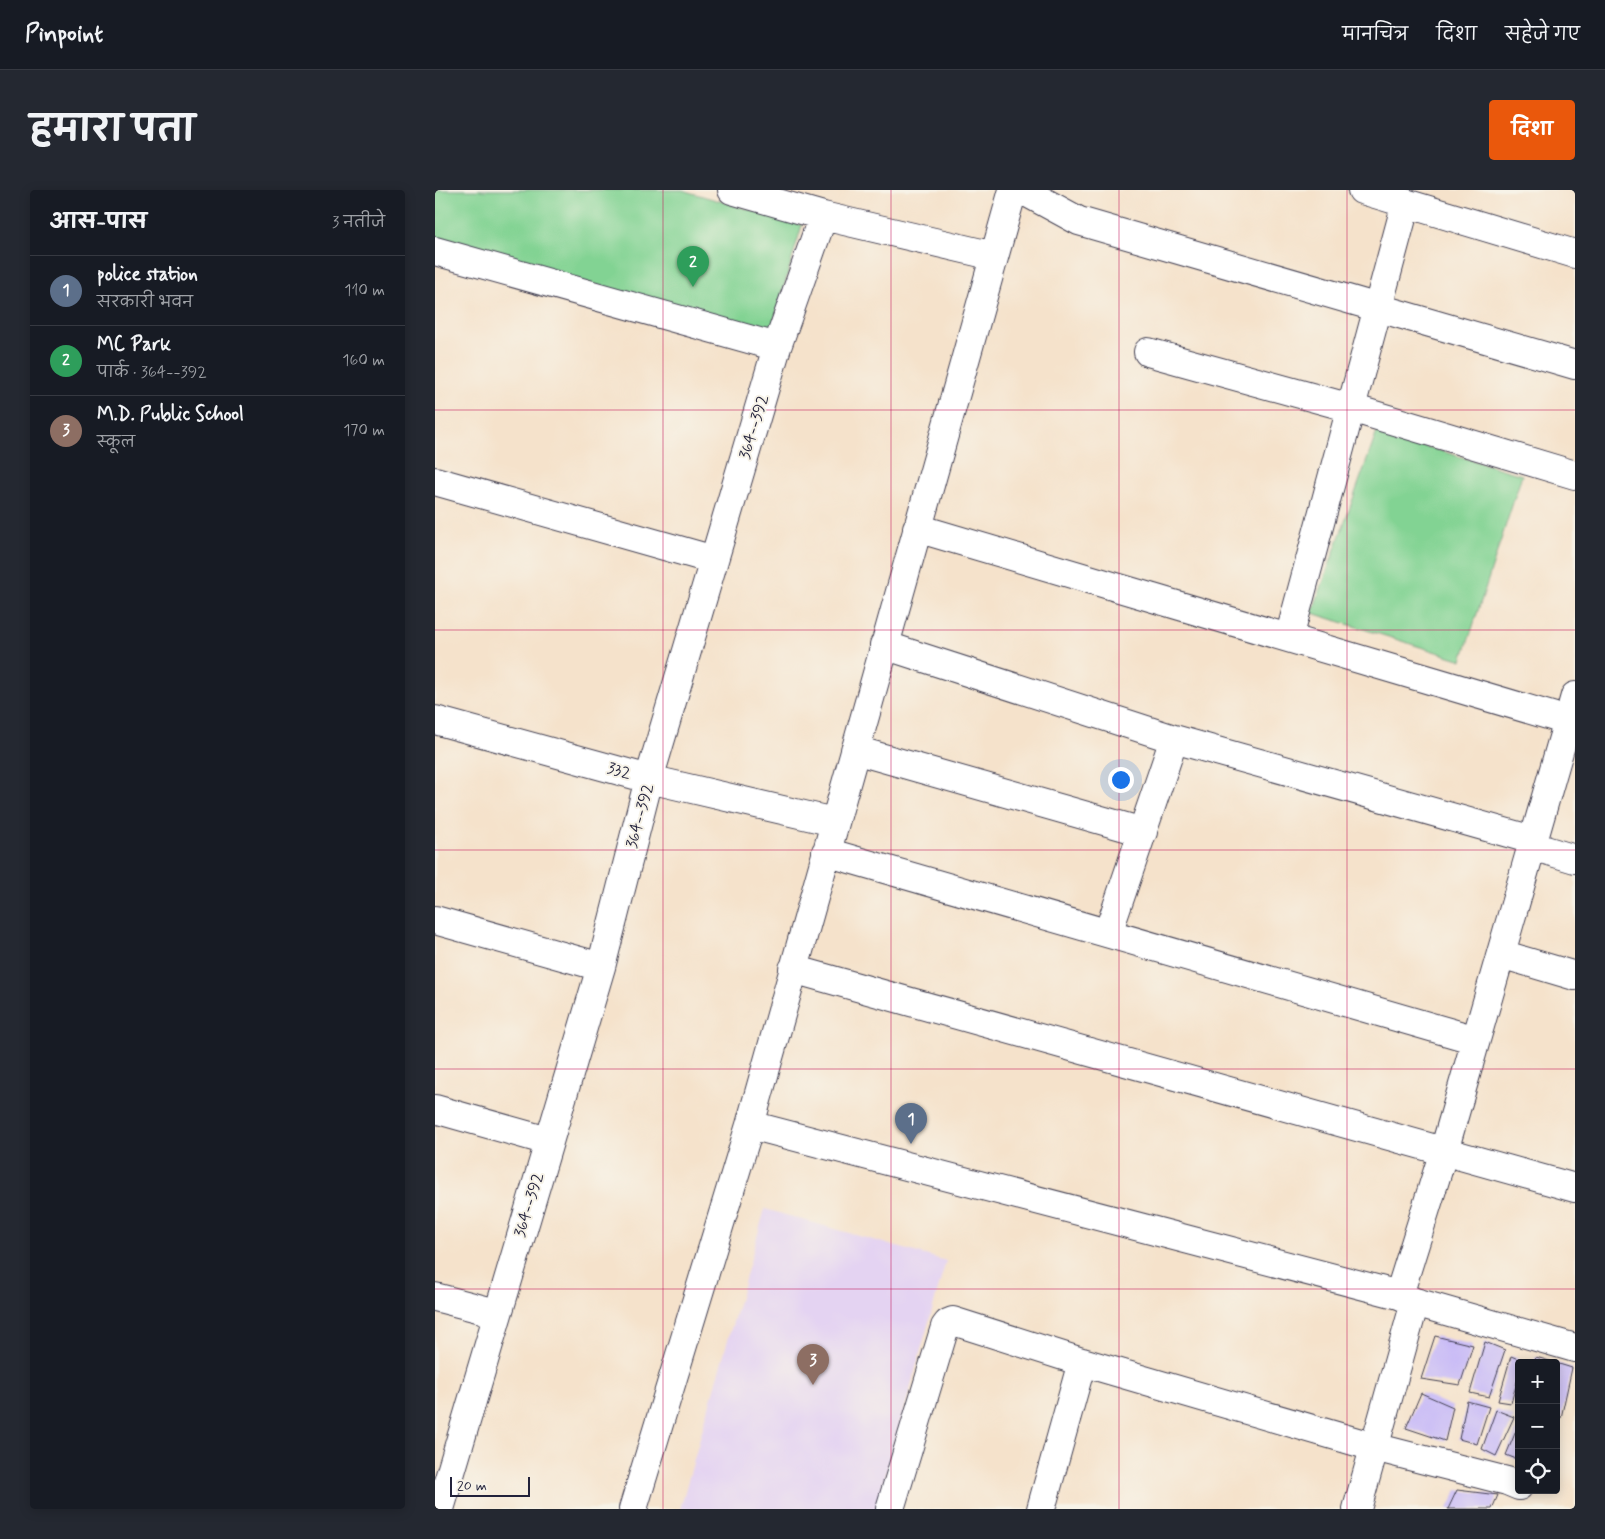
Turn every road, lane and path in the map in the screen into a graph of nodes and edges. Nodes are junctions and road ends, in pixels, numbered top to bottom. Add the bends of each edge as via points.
1 (732, 190) edge
2 (1013, 190) edge
3 (1022, 190) edge
4 (1362, 190) edge
5 (1406, 203) junction
6 (823, 216) junction
7 (435, 251) edge
8 (1575, 254) edge
9 (994, 256) junction
10 (1378, 308) junction
11 (777, 347) junction
12 (1148, 352) dead end
13 (1575, 365) edge
14 (1351, 408) junction
15 (1575, 475) edge
16 (435, 481) edge
17 (917, 528) junction
18 (714, 560) junction
19 (1289, 638) junction
20 (885, 645) junction
21 (1573, 713) edge
22 (435, 720) edge
23 (1173, 739) junction
24 (855, 750) junction
25 (649, 779) junction
26 (834, 822) junction
27 (1143, 832) junction
28 (1532, 843) junction
29 (826, 852) junction
30 (1575, 859) edge
31 (435, 920) edge
32 (1108, 933) junction
33 (1501, 954) junction
34 (601, 967) junction
35 (793, 969) junction
36 (1575, 976) edge
37 (1475, 1040) junction
38 (435, 1109) edge
39 (750, 1125) junction
40 (548, 1141) junction
41 (1443, 1151) junction
42 (1575, 1188) edge
43 (435, 1297) edge
44 (1407, 1299) junction
45 (497, 1313) junction
46 (1575, 1348) edge
47 (1082, 1362) junction
48 (1373, 1447) junction
49 (1515, 1484) edge
50 (1522, 1494) edge
51 (440, 1496) edge
52 (633, 1509) edge
53 (890, 1509) edge
54 (1041, 1509) edge
55 (1357, 1509) edge
56 (1519, 1509) edge

1 - 6 street
2 - 9 street
3 - 10 street via 1079,221
4 - 5 street
5 - 8 street
5 - 10 street
6 - 9 street
6 - 11 street, 364--392
7 - 11 street
9 - 17 street
10 - 13 street
10 - 14 street
11 - 18 street, 364--392
12 - 14 street
14 - 15 street
14 - 19 street
16 - 18 street
17 - 19 street
17 - 20 street
18 - 25 street, 364--392
19 - 21 street
20 - 23 street
20 - 24 street
21 - 28 street
22 - 25 street, 332
23 - 27 street
23 - 28 street
24 - 26 street
24 - 27 street
25 - 26 street, 332
25 - 34 street, 364--392
26 - 29 street
27 - 32 street
28 - 30 street
28 - 33 street
29 - 32 street
29 - 35 street
31 - 34 street
32 - 37 street
33 - 36 street
33 - 37 street
34 - 40 street, 364--392
35 - 39 street
35 - 41 street
37 - 41 street
38 - 40 street
39 - 44 street
39 - 52 street
40 - 45 street, 364--392
41 - 42 street
41 - 44 street
43 - 45 street
44 - 46 street
44 - 48 street
45 - 51 street, 364--392
47 - 48 street
47 - 53 street via 953,1321 948,1323
47 - 54 street
48 - 49 street
48 - 55 street
50 - 56 street

